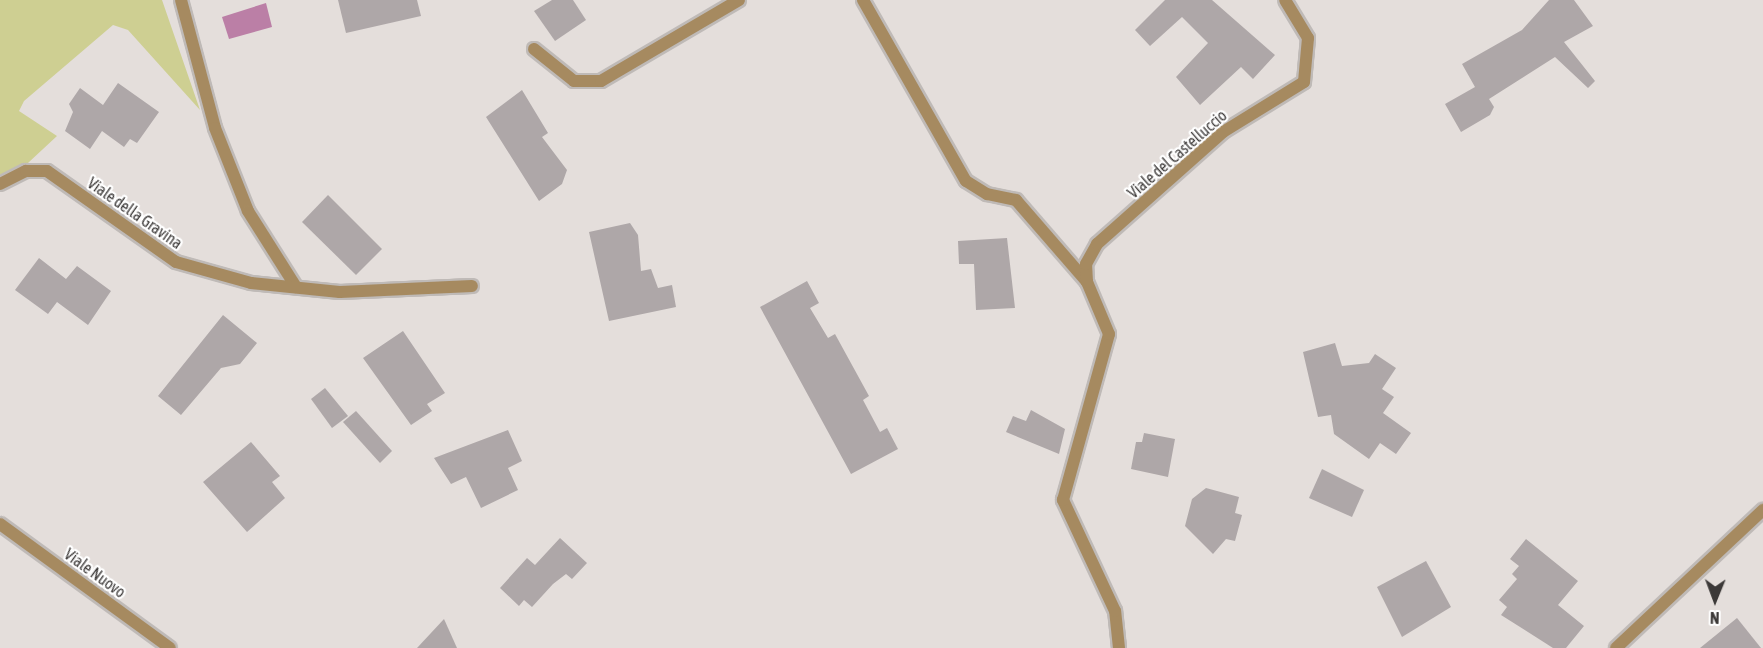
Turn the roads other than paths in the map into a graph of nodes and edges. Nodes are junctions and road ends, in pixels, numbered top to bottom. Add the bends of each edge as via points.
1 (181, 0) edge
2 (739, 0) edge
3 (863, 0) edge
4 (1285, 0) edge
5 (534, 49) dead end
6 (0, 184) edge
7 (1087, 282) junction
8 (472, 286) dead end
9 (296, 287) junction
10 (1763, 510) edge
11 (0, 524) edge
12 (170, 648) edge
13 (1119, 648) edge
14 (1616, 648) edge

1 - 9 street via 215,128 248,211
2 - 5 street via 601,81 574,81
3 - 7 street via 966,181 987,194 1016,200
4 - 7 street, Viale del Castelluccio via 1308,38 1304,81 1223,132 1097,244 1086,264
6 - 9 street, Viale della Gravina via 26,171 47,171 176,262 252,282
7 - 13 street via 1109,334 1063,500 1115,611
8 - 9 street, Viale della Gravina via 340,292
10 - 14 street
11 - 12 street, Viale Nuovo

